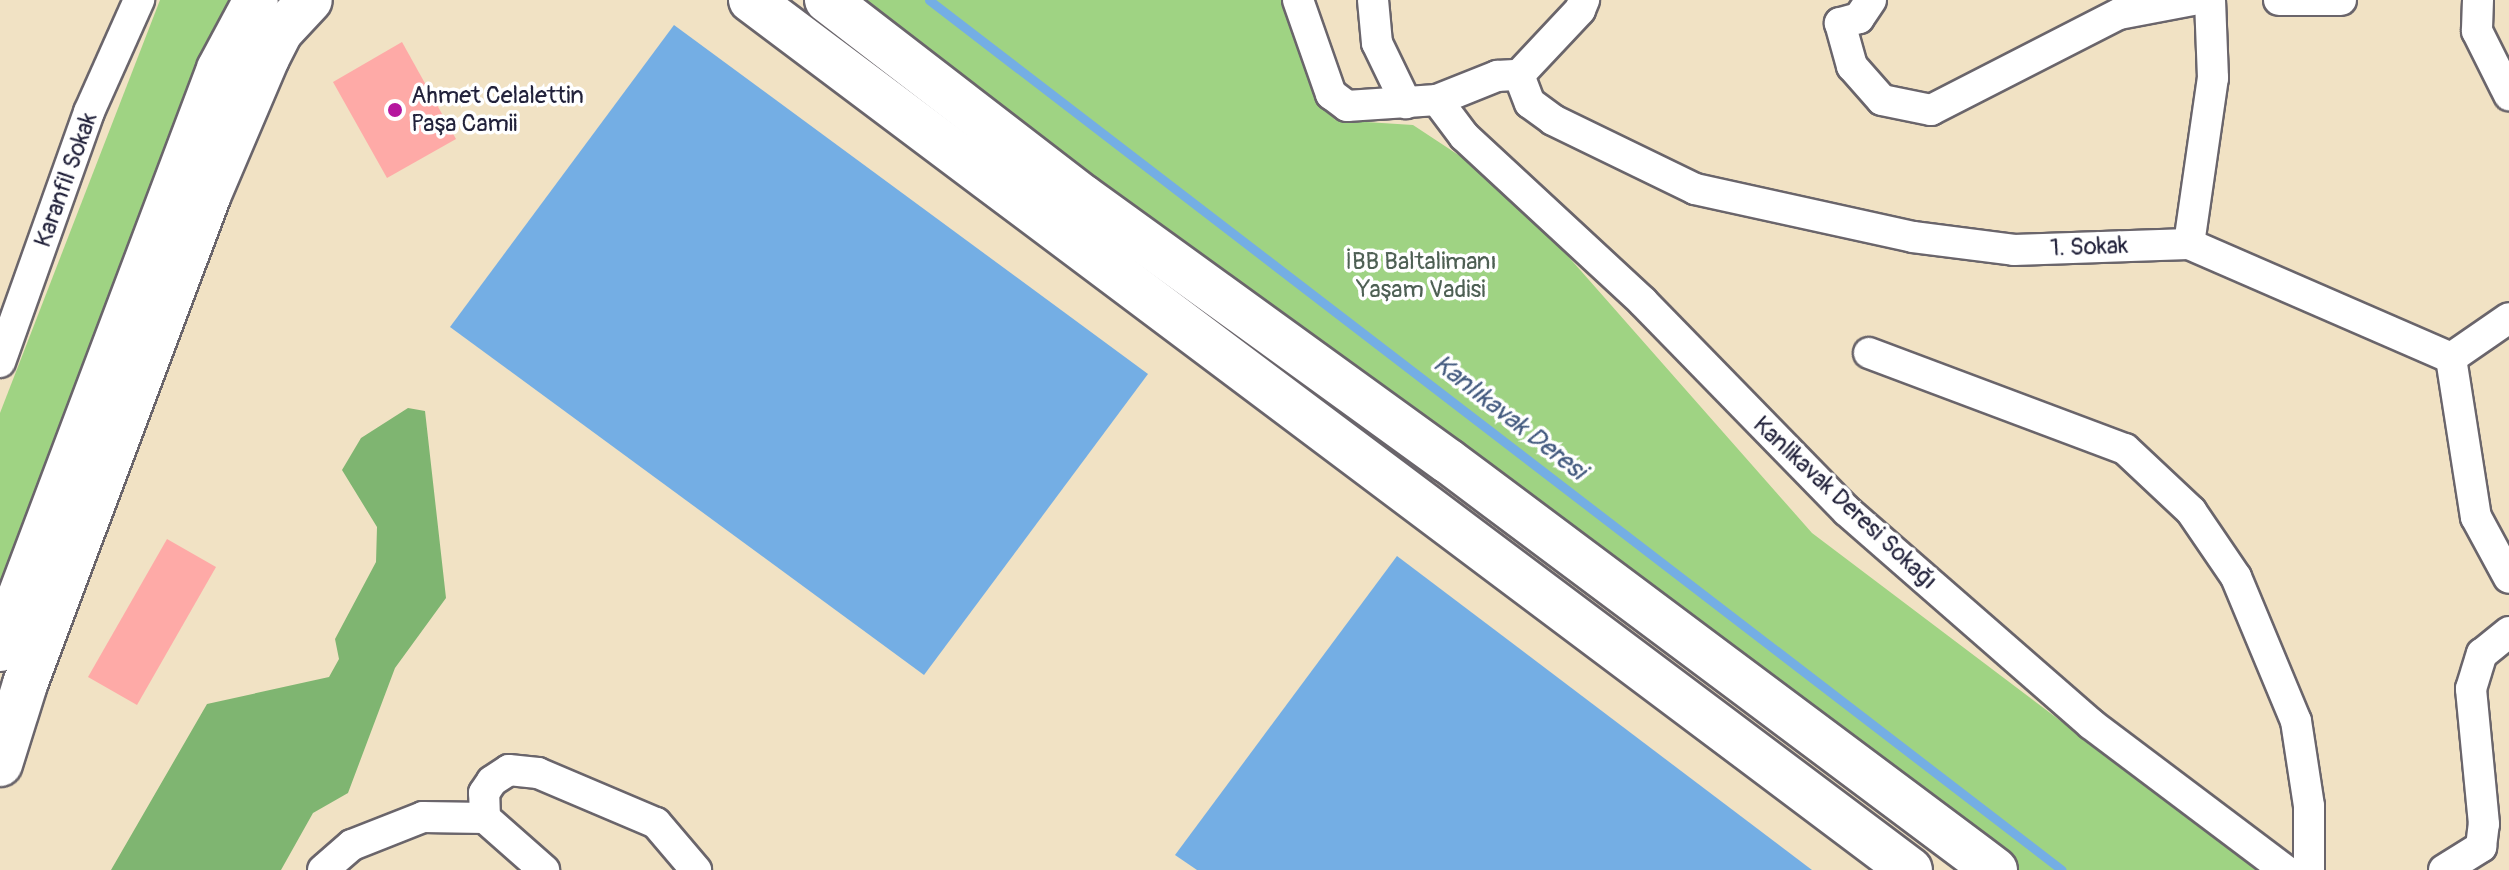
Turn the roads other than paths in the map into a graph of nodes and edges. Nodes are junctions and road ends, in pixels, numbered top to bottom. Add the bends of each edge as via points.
1 (139, 0) edge
2 (256, 0) edge
3 (310, 0) edge
4 (751, 0) edge
5 (827, 0) edge
6 (1298, 0) edge
7 (1373, 0) edge
8 (1584, 0) edge
9 (1871, 0) edge
10 (2193, 0) edge
11 (2210, 0) edge
12 (2279, 0) edge
13 (2341, 0) edge
14 (2478, 0) edge
15 (1519, 75) junction
16 (2509, 95) edge
17 (1437, 100) junction
18 (1406, 103) junction
19 (2189, 244) junction
20 (2509, 318) edge
21 (1869, 353) dead end
22 (2451, 358) junction
23 (0, 362) edge
24 (2509, 578) edge
25 (2509, 632) edge
26 (0, 649) edge
27 (0, 764) edge
28 (485, 818) junction
29 (323, 870) edge
30 (544, 870) edge
31 (696, 870) edge
32 (1910, 870) edge
33 (1995, 870) edge
34 (2285, 870) edge
35 (2309, 870) edge
36 (2444, 870) edge

1 - 23 street, Karanfil Sokak via 89,112
2 - 26 main road via 219,69
3 - 27 main road via 281,31 209,194 25,684
4 - 32 main road
5 - 33 main road via 1096,207 1546,533
6 - 18 street via 1339,103
7 - 18 street via 1377,43
8 - 15 street
9 - 10 street via 1859,18 1840,23 1852,66 1882,100 1931,110 2109,18
11 - 19 street via 2213,78
12 - 13 street
14 - 16 street via 2477,31
15 - 17 street via 1497,76
15 - 19 street, 1. Sokak via 1530,103 1553,120 1695,189 1746,203 1913,237 2014,250
17 - 18 street
17 - 34 street, Kanlikavak Deresi Sokağı via 1464,136 1643,302 1847,511 2091,724
19 - 22 street, 1. Sokak
20 - 22 street
21 - 35 street via 2125,449 2191,511 2236,577 2296,721 2309,806
22 - 24 street via 2476,517
25 - 36 street via 2482,654 2471,689 2484,824 2481,847
28 - 29 street via 423,817 352,845
28 - 30 street
28 - 31 street via 484,793 492,781 509,770 538,773 656,823

